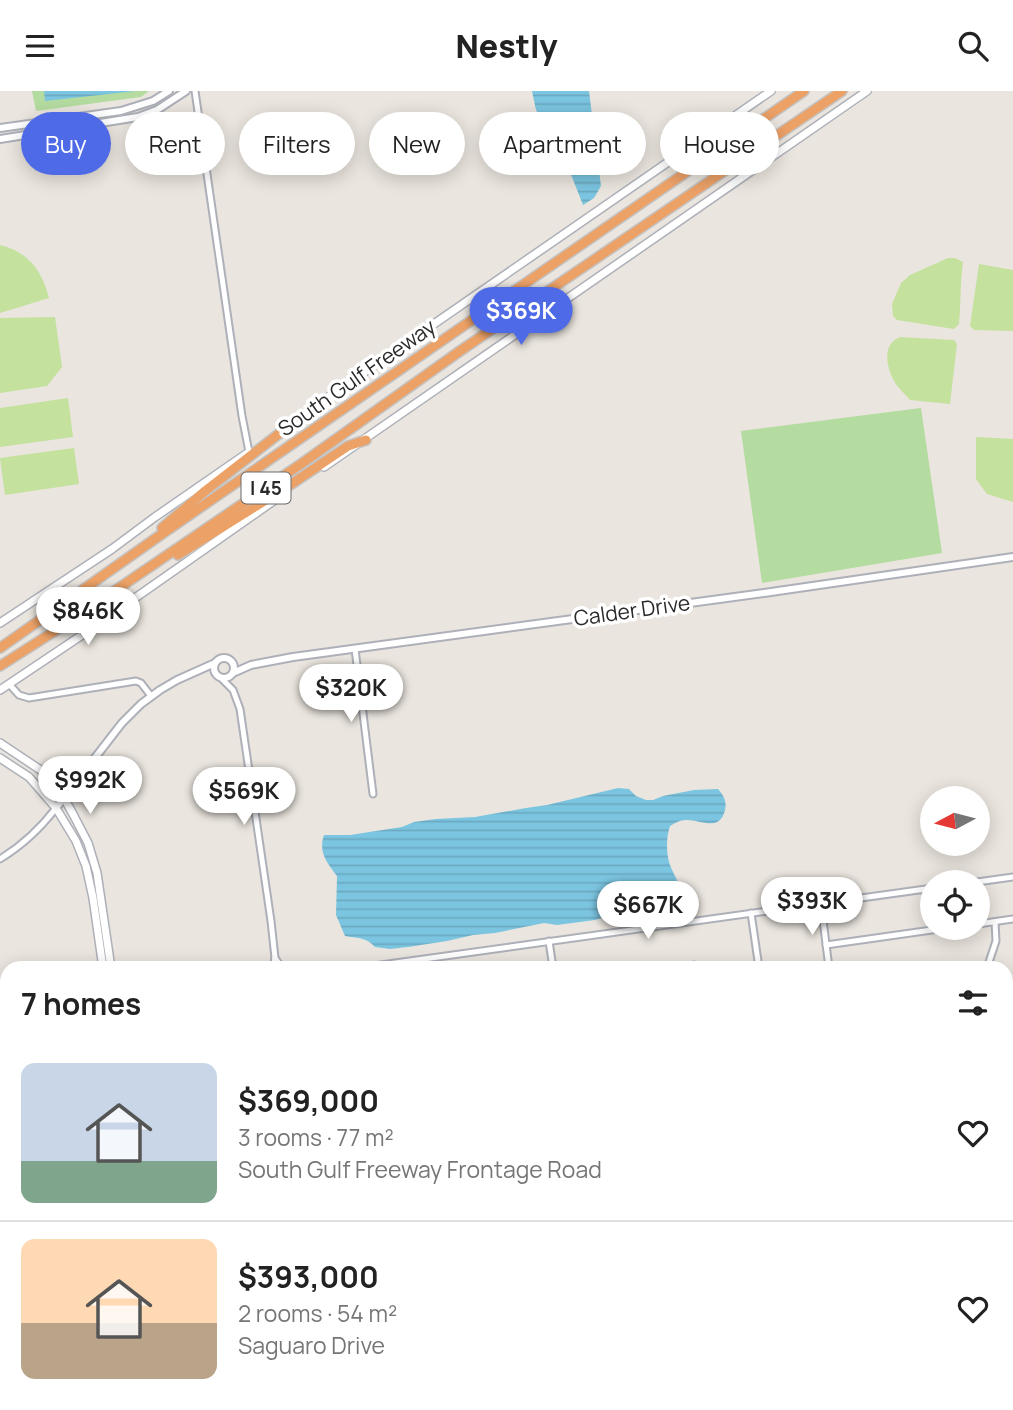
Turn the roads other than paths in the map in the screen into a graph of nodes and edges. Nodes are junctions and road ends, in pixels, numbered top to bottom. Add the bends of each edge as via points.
1 (169, 91) edge
2 (186, 91) edge
3 (195, 91) edge
4 (771, 91) edge
5 (804, 91) edge
6 (842, 91) edge
7 (867, 91) edge
8 (0, 128) edge
9 (0, 139) edge
10 (312, 409) junction
11 (366, 440) junction
12 (249, 452) junction
13 (1013, 557) edge
14 (87, 587) junction
15 (0, 623) edge
16 (46, 637) junction
17 (0, 648) edge
18 (355, 649) junction
19 (230, 660) junction
20 (215, 663) junction
21 (251, 665) junction
22 (0, 666) edge
23 (195, 673) junction
24 (233, 673) junction
25 (220, 677) junction
26 (9, 684) junction
27 (0, 690) edge
28 (233, 690) junction
29 (151, 696) junction
30 (0, 743) edge
31 (0, 758) edge
32 (373, 795) dead end
33 (65, 797) junction
34 (56, 808) junction
35 (0, 859) edge
36 (1013, 877) edge
37 (990, 880) edge
38 (920, 890) edge
39 (821, 904) junction
40 (751, 913) junction
41 (1013, 919) edge
42 (995, 922) junction
43 (990, 923) edge
44 (920, 932) edge
45 (550, 941) junction
46 (826, 945) junction
47 (275, 958) junction
48 (102, 961) edge
49 (110, 961) edge
50 (274, 961) edge
51 (277, 961) edge
52 (409, 961) edge
53 (552, 961) edge
54 (758, 961) edge
55 (828, 961) edge
56 (989, 961) edge

1 - 8 street via 135,107
2 - 9 street via 138,117
3 - 12 street
4 - 10 main road
5 - 14 highway, South Gulf Freeway / I 45
6 - 16 highway, South Gulf Freeway / I 45
7 - 11 main road
10 - 12 main road
10 - 14 highway via 101,570
11 - 16 highway via 348,446 85,617
11 - 26 main road
12 - 15 main road
13 - 18 street, Calder Drive
14 - 17 highway, South Gulf Freeway / I 45
16 - 22 highway, South Gulf Freeway / I 45
18 - 21 street, Calder Drive
18 - 32 street
19 - 20 street
19 - 21 street, Calder Drive
19 - 24 street
20 - 23 street
20 - 25 street
21 - 24 street, Calder Drive
23 - 25 street
23 - 29 street
24 - 25 street
24 - 28 street
25 - 28 street
26 - 27 main road
26 - 29 street via 29,698 136,681
28 - 47 street via 240,709
29 - 33 street via 122,723
30 - 33 main road via 41,771
31 - 34 main road via 29,778
33 - 34 street
33 - 49 main road via 88,843 97,875
34 - 35 street via 28,840
34 - 48 main road via 86,866
36 - 37 street
38 - 39 street
39 - 40 street
39 - 46 street
40 - 45 street
40 - 54 street
41 - 42 street
42 - 43 street
42 - 56 street via 996,941
44 - 46 street
45 - 52 street
45 - 53 street
46 - 55 street
47 - 50 street
47 - 51 street

